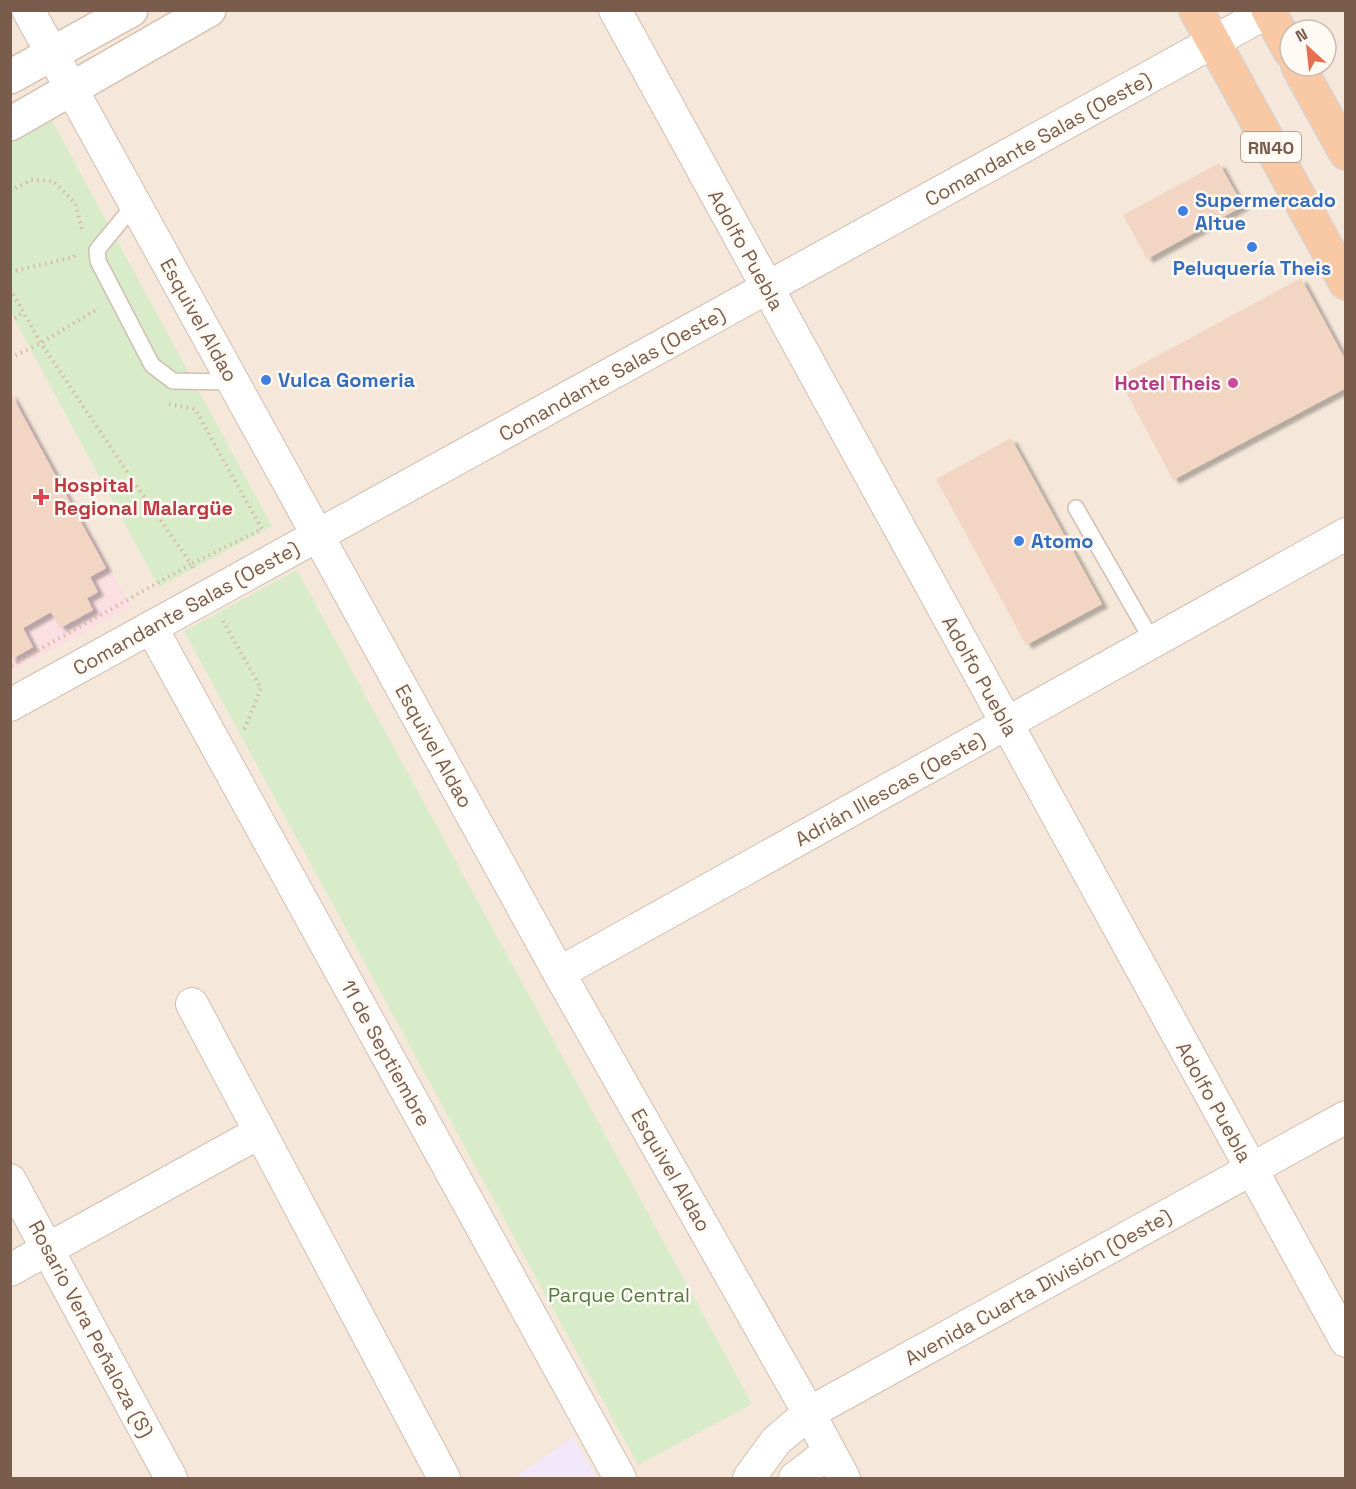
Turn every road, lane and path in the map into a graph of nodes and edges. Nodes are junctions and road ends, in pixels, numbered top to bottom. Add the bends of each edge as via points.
1 (28, 10) edge
2 (131, 10) edge
3 (209, 10) edge
4 (615, 10) edge
5 (1196, 10) edge
6 (1269, 11) edge
7 (1278, 28) edge
8 (1214, 42) junction
9 (52, 54) junction
10 (10, 77) edge
11 (1305, 78) edge
12 (71, 88) junction
13 (10, 124) edge
14 (1346, 153) edge
15 (10, 191) edge
16 (135, 204) junction
17 (80, 241) dead end
18 (82, 258) dead end
19 (10, 272) edge
20 (1346, 283) edge
21 (767, 288) junction
22 (10, 289) edge
23 (108, 303) dead end
24 (23, 312) junction
25 (10, 322) edge
26 (41, 344) junction
27 (10, 358) edge
28 (233, 382) junction
29 (165, 404) dead end
30 (1076, 508) dead end
31 (1346, 534) edge
32 (318, 536) junction
33 (190, 564) junction
34 (208, 596) junction
35 (151, 627) junction
36 (1153, 642) junction
37 (10, 666) edge
38 (10, 705) edge
39 (1006, 724) junction
40 (219, 750) junction
41 (559, 973) junction
42 (192, 1004) dead end
43 (1346, 1117) edge
44 (260, 1132) junction
45 (1251, 1169) junction
46 (10, 1180) edge
47 (48, 1249) junction
48 (10, 1270) edge
49 (1346, 1341) edge
50 (809, 1413) junction
51 (837, 1465) edge
52 (171, 1479) edge
53 (444, 1479) edge
54 (620, 1479) edge
55 (749, 1479) edge
56 (795, 1479) edge

1 - 9 street, Esquivel Aldao
2 - 9 main road
3 - 12 main road
4 - 21 street, Adolfo Puebla
5 - 8 highway, RN40
6 - 7 highway
6 - 8 street, Comandante Salas (Oeste)
8 - 20 highway, RN40
8 - 21 street, Comandante Salas (Oeste)
9 - 10 main road
9 - 12 street, Esquivel Aldao
11 - 14 highway, RN40
12 - 13 main road
12 - 16 street, Esquivel Aldao
15 - 17 path via 31,180 53,181 75,203 84,233
16 - 28 street, Esquivel Aldao
16 - 28 lane via 97,250 98,261 152,365 173,381
18 - 19 path via 77,250 74,257
21 - 32 street, Comandante Salas (Oeste)
21 - 39 street, Adolfo Puebla
22 - 24 path
23 - 26 path
24 - 25 path
24 - 26 path
26 - 27 path
26 - 33 path
28 - 32 street, Esquivel Aldao
29 - 33 path via 195,409 262,529
30 - 36 lane
31 - 36 street, Adrián Illescas (Oeste)
32 - 34 street, Comandante Salas (Oeste)
32 - 41 street, Esquivel Aldao
33 - 34 path
33 - 37 path
34 - 35 street, Comandante Salas (Oeste)
34 - 40 path via 261,688 245,728
35 - 38 street, Comandante Salas (Oeste)
35 - 40 street, 11 de Septiembre
36 - 39 street, Adrián Illescas (Oeste)
39 - 41 street, Adrián Illescas (Oeste)
39 - 45 street, Adolfo Puebla
40 - 54 street, 11 de Septiembre
41 - 50 street, Esquivel Aldao
42 - 44 street
43 - 45 street, Avenida Cuarta División (Oeste)
44 - 47 street
44 - 53 street
45 - 49 street, Adolfo Puebla
45 - 50 street, Avenida Cuarta División (Oeste)
46 - 47 street, Rosario Vera Peñaloza (S)
47 - 48 street
47 - 52 street, Rosario Vera Peñaloza (S)
50 - 51 street, Esquivel Aldao
50 - 55 street, Avenida Cuarta División (Oeste) via 776,1441
51 - 56 street

